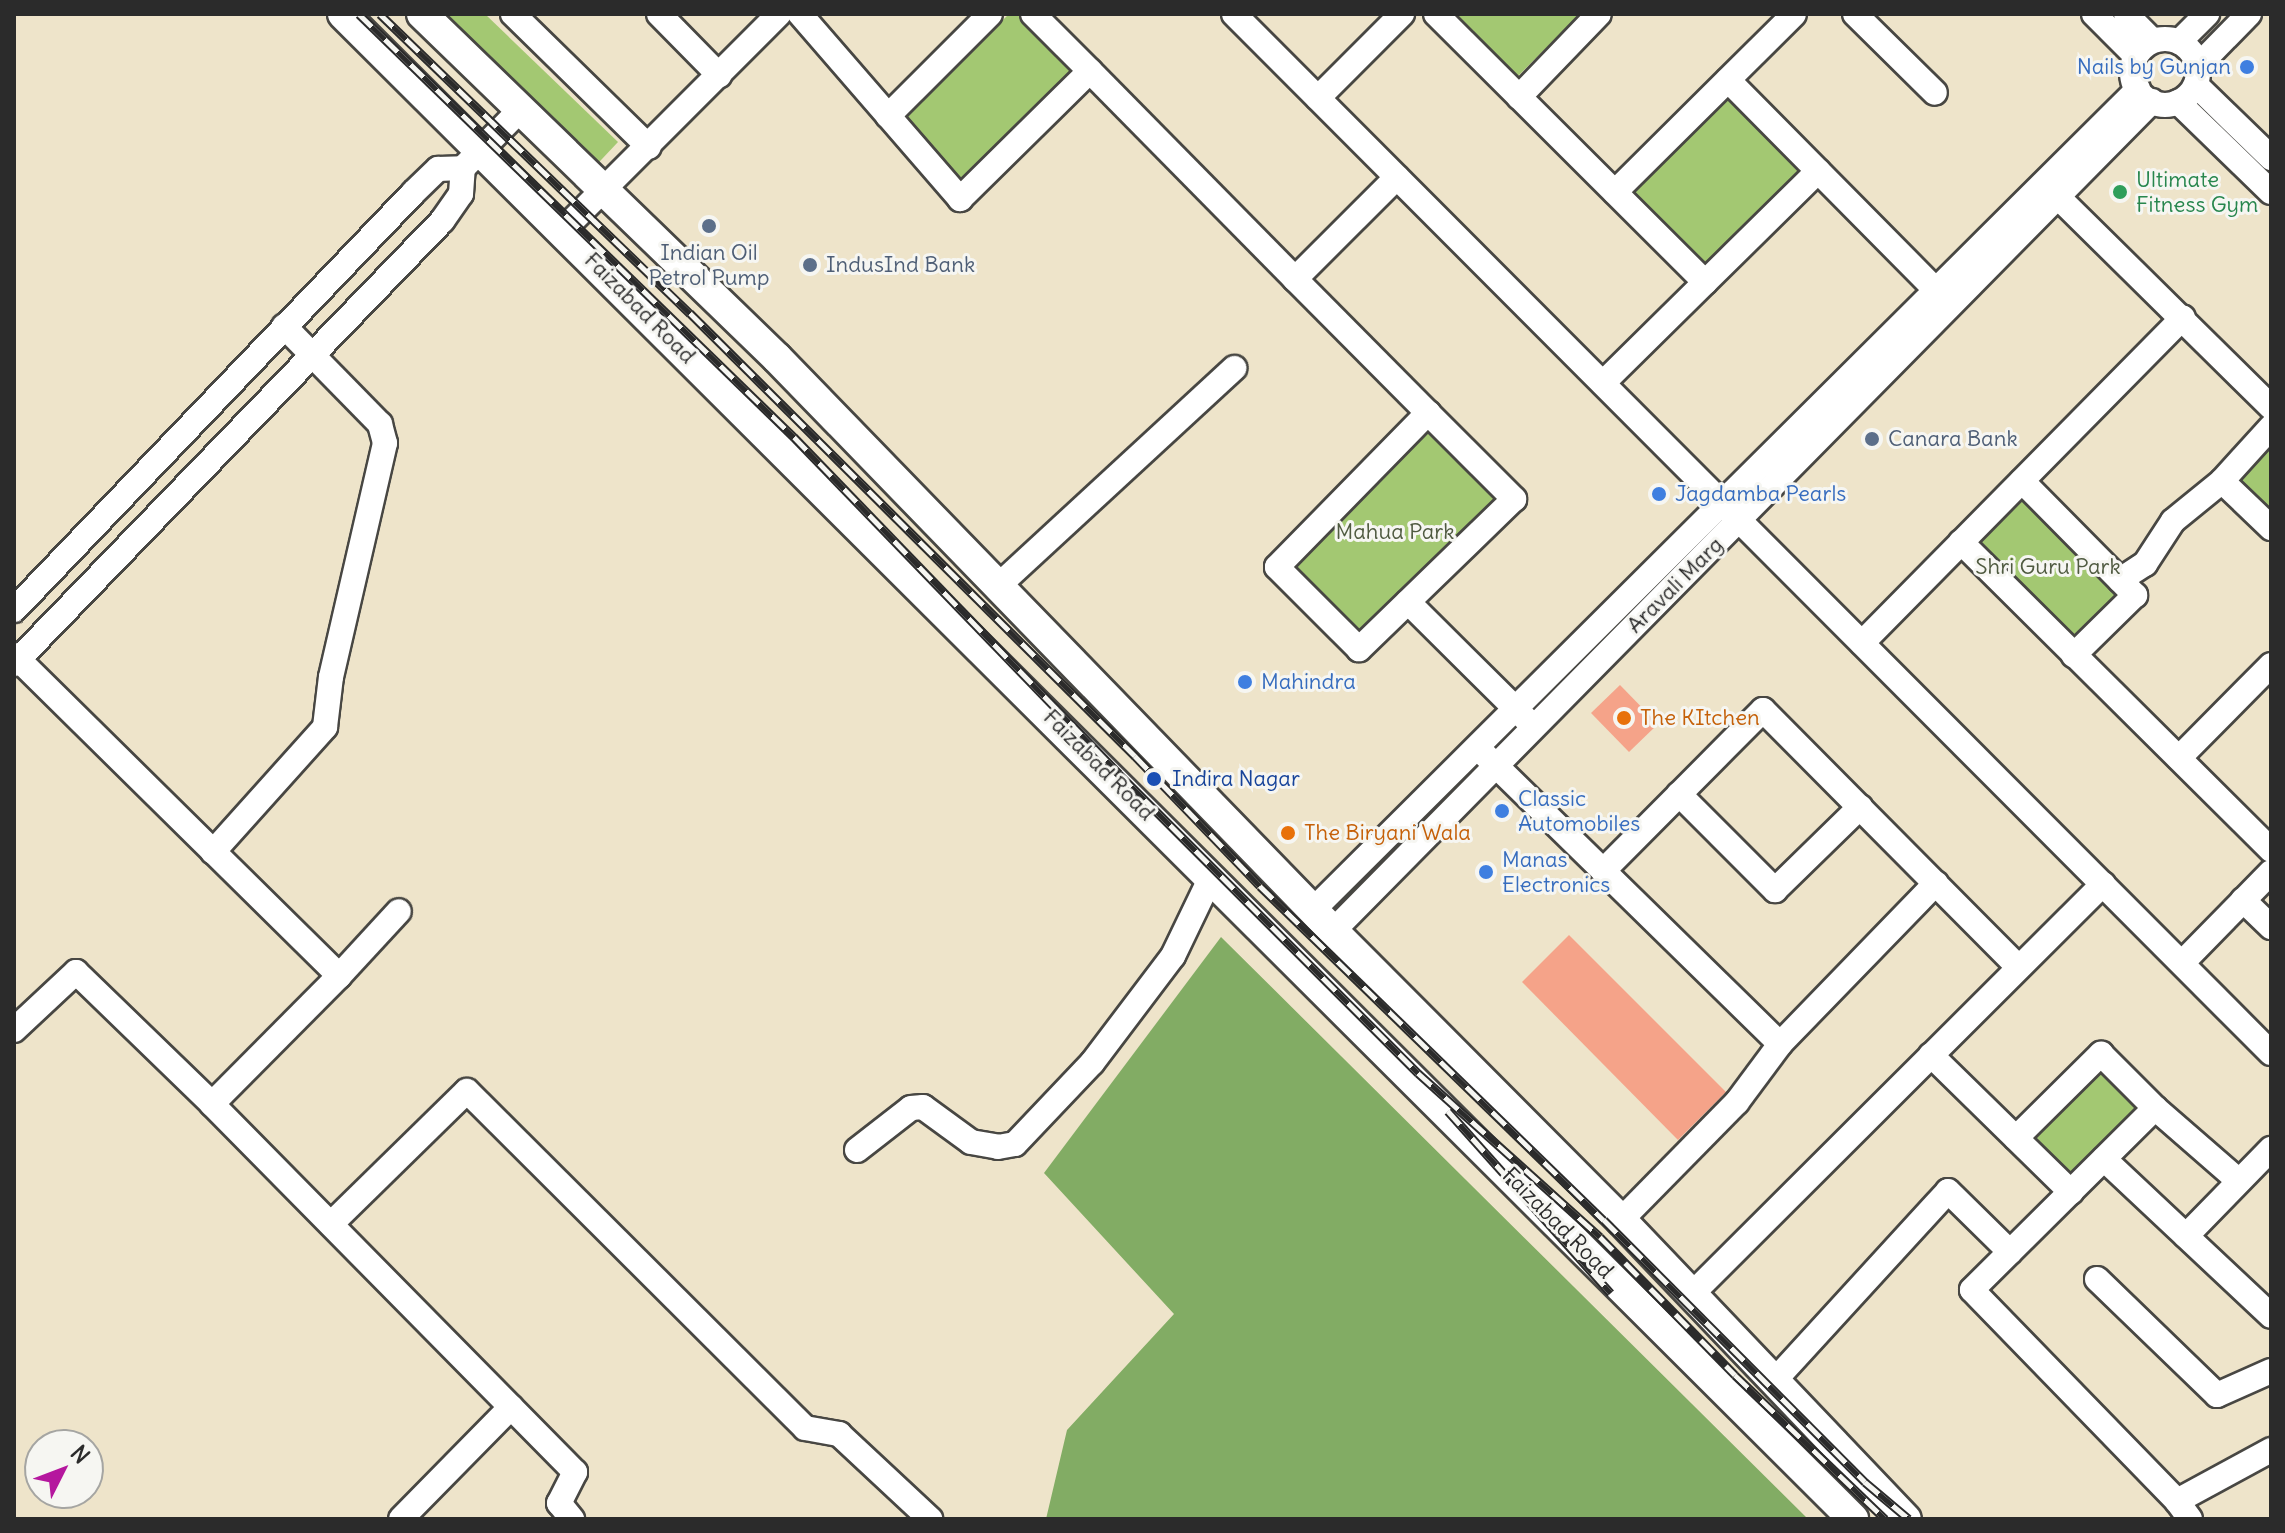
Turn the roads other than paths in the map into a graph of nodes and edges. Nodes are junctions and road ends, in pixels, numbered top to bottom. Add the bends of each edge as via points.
1 (343, 14) edge
2 (422, 14) edge
3 (513, 14) edge
4 (659, 14) edge
5 (779, 14) edge
6 (800, 14) edge
7 (990, 14) edge
8 (1033, 14) edge
9 (1234, 14) edge
10 (1402, 14) edge
11 (1436, 14) edge
12 (1599, 14) edge
13 (1794, 14) edge
14 (1855, 14) edge
15 (2094, 14) edge
16 (2126, 14) edge
17 (2207, 14) edge
18 (2249, 14) edge
19 (2179, 42) junction
20 (2145, 48) junction
21 (1090, 71) junction
22 (719, 75) junction
23 (1728, 80) junction
24 (2191, 84) junction
25 (1935, 93) dead end
26 (2145, 95) junction
27 (1519, 97) junction
28 (1318, 98) junction
29 (519, 111) junction
30 (888, 116) junction
31 (649, 147) junction
32 (2271, 158) edge
33 (472, 159) junction
34 (1818, 171) junction
35 (1397, 177) junction
36 (603, 189) junction
37 (1615, 192) junction
38 (2271, 192) edge
39 (2058, 197) junction
40 (563, 230) junction
41 (1295, 279) junction
42 (1705, 282) junction
43 (1944, 298) junction
44 (2183, 318) junction
45 (284, 326) junction
46 (314, 354) junction
47 (1234, 368) dead end
48 (1603, 383) junction
49 (2271, 407) edge
50 (1428, 413) junction
51 (2271, 427) edge
52 (2022, 481) junction
53 (2222, 481) junction
54 (1731, 512) junction
55 (2271, 528) edge
56 (1961, 542) junction
57 (2120, 580) junction
58 (997, 587) junction
59 (1408, 602) junction
60 (14, 610) edge
61 (1862, 643) junction
62 (2074, 655) junction
63 (15, 659) edge
64 (2271, 665) edge
65 (1526, 719) junction
66 (1478, 749) junction
67 (2179, 758) junction
68 (1496, 766) junction
69 (1679, 794) junction
70 (1860, 807) junction
71 (2271, 850) edge
72 (213, 852) junction
73 (1603, 871) junction
74 (2271, 872) edge
75 (1211, 877) junction
76 (1936, 883) junction
77 (2103, 884) junction
78 (2243, 900) junction
79 (399, 911) dead end
80 (1323, 920) junction
81 (2271, 927) edge
82 (2182, 963) junction
83 (2019, 968) junction
84 (339, 976) junction
85 (14, 1030) edge
86 (1780, 1044) junction
87 (2271, 1053) edge
88 (1931, 1055) junction
89 (212, 1104) junction
90 (2155, 1108) junction
91 (2016, 1138) junction
92 (2271, 1149) edge
93 (857, 1150) dead end
94 (2104, 1159) junction
95 (2239, 1181) junction
96 (2071, 1192) junction
97 (1621, 1220) junction
98 (331, 1224) junction
99 (2186, 1236) junction
100 (2010, 1252) junction
101 (2097, 1279) dead end
102 (1691, 1295) junction
103 (2271, 1316) edge
104 (2271, 1371) edge
105 (1775, 1380) junction
106 (511, 1407) junction
107 (2271, 1450) edge
108 (2183, 1510) edge
109 (401, 1519) edge
110 (572, 1519) edge
111 (930, 1519) edge
112 (1853, 1519) edge
113 (1906, 1519) edge

1 - 33 main road, Faizabad Road
2 - 29 main road, Faizabad Road
3 - 31 street
4 - 22 street
5 - 22 street
6 - 30 street
7 - 30 street
8 - 21 street
9 - 28 street
10 - 28 street
11 - 27 street
12 - 27 street
13 - 23 street
14 - 25 street
15 - 20 street
16 - 20 street
17 - 19 street
18 - 24 street
19 - 20 street
19 - 24 street via 2193,54
20 - 26 street via 2133,71
21 - 30 street via 960,199
21 - 41 street
22 - 31 street
23 - 34 street
23 - 37 street
24 - 26 street
24 - 32 street
24 - 38 street
26 - 39 street, Aravali Marg
26 - 43 street, Aravali Marg
27 - 37 street
28 - 35 street
29 - 33 street
29 - 36 main road, Faizabad Road
31 - 36 street
33 - 40 main road, Faizabad Road
33 - 45 street via 438,169
33 - 46 street via 461,194 442,221
34 - 42 street
34 - 43 street
35 - 41 street
35 - 48 street
36 - 40 street
36 - 58 main road, Faizabad Road via 777,358
37 - 42 street
39 - 43 street, Aravali Marg
39 - 44 street
40 - 75 main road, Faizabad Road
41 - 50 street
42 - 48 street
43 - 54 street, Aravali Marg
44 - 49 street
44 - 52 street
45 - 46 street
45 - 60 street
46 - 63 street
46 - 72 street via 380,424 385,443 331,677 325,727
47 - 58 street
48 - 54 street
50 - 59 street via 1514,499
50 - 59 street via 1277,567 1359,649
51 - 53 street
52 - 56 street
52 - 57 street
53 - 55 street
53 - 57 street via 2173,521 2145,564
54 - 61 street
54 - 65 street, Aravali Marg
56 - 61 street
56 - 62 street
57 - 62 street via 2135,595
58 - 80 main road, Faizabad Road
59 - 65 street
61 - 77 street
62 - 67 street
63 - 72 street
64 - 67 street
65 - 66 street, Aravali Marg
65 - 68 street, Aravali Marg
66 - 68 street
66 - 80 street, Aravali Marg
67 - 71 street
68 - 73 street
68 - 80 street, Aravali Marg
69 - 70 street via 1775,890
69 - 70 street via 1763,710
69 - 73 street
70 - 76 street
72 - 84 street
73 - 86 street
74 - 78 street
75 - 93 street via 1173,956 1092,1063 1015,1144 971,1142 923,1107 911,1108
75 - 112 main road, Faizabad Road
76 - 83 street
76 - 86 street
77 - 82 street
77 - 83 street
78 - 81 street
78 - 82 street
79 - 84 street
80 - 97 main road, Faizabad Road
82 - 87 street
83 - 88 street
84 - 89 street
85 - 89 street via 76,972
86 - 97 street via 1737,1102
88 - 91 street
88 - 102 street
89 - 98 street
90 - 91 street via 2101,1054
90 - 94 street
90 - 95 street
91 - 96 street
92 - 95 street
94 - 96 street
94 - 99 street
95 - 99 street
96 - 100 street
97 - 102 main road, Faizabad Road
98 - 106 street
98 - 111 street via 467,1091 805,1428 839,1434
99 - 103 street
100 - 105 street via 1948,1191
100 - 108 street via 1972,1290
101 - 104 street via 2217,1395
102 - 105 main road, Faizabad Road
105 - 113 main road, Faizabad Road
106 - 109 street
106 - 110 street via 575,1472 559,1503
107 - 108 street

